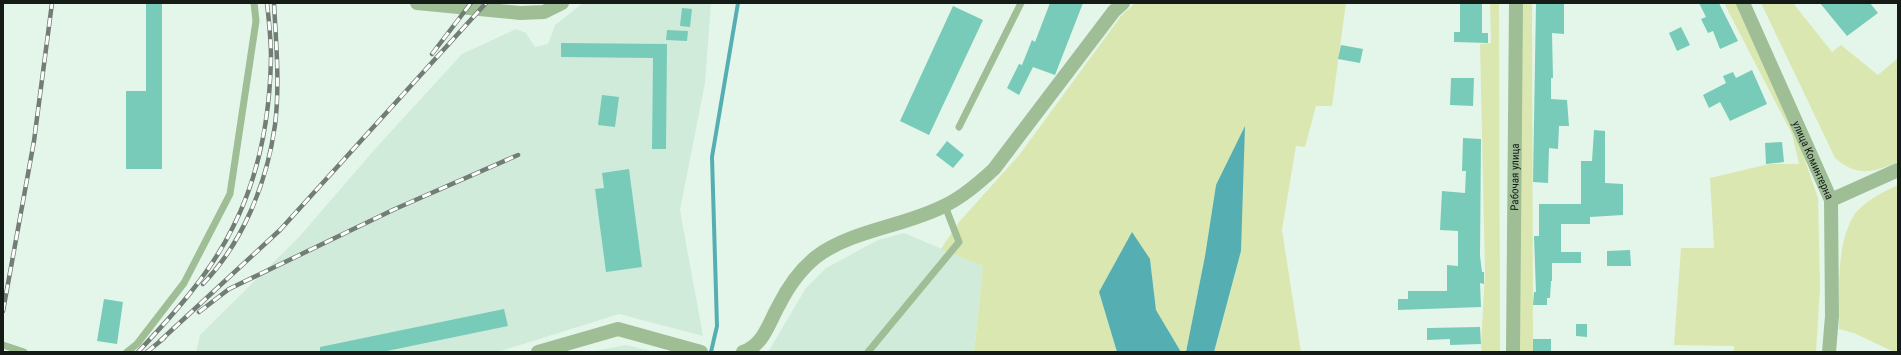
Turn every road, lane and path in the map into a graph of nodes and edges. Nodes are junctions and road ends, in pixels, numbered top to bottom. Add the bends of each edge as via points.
1 (254, 3) edge
2 (416, 3) edge
3 (562, 3) edge
4 (1021, 3) edge
5 (1123, 3) edge
6 (1516, 3) edge
7 (1743, 3) edge
8 (959, 127) dead end
9 (1898, 170) edge
10 (1831, 200) junction
11 (945, 206) junction
12 (3, 345) edge
13 (24, 352) edge
14 (127, 352) edge
15 (538, 352) edge
16 (698, 352) edge
17 (743, 352) edge
18 (868, 352) edge
19 (1513, 352) edge
20 (1829, 352) edge

1 - 14 lane via 256,21 230,194 184,283 137,344
2 - 3 street via 520,13 544,12
4 - 8 lane
5 - 11 street via 1114,11 994,169 972,189
6 - 19 street, Рабочая улица
7 - 10 street, улица Коминтерна
9 - 10 street
10 - 20 street, улица Коминтерна via 1832,316
11 - 17 street via 834,245 816,257 798,275 779,304 761,340
11 - 18 lane via 959,242
12 - 13 lane
15 - 16 street via 618,329

